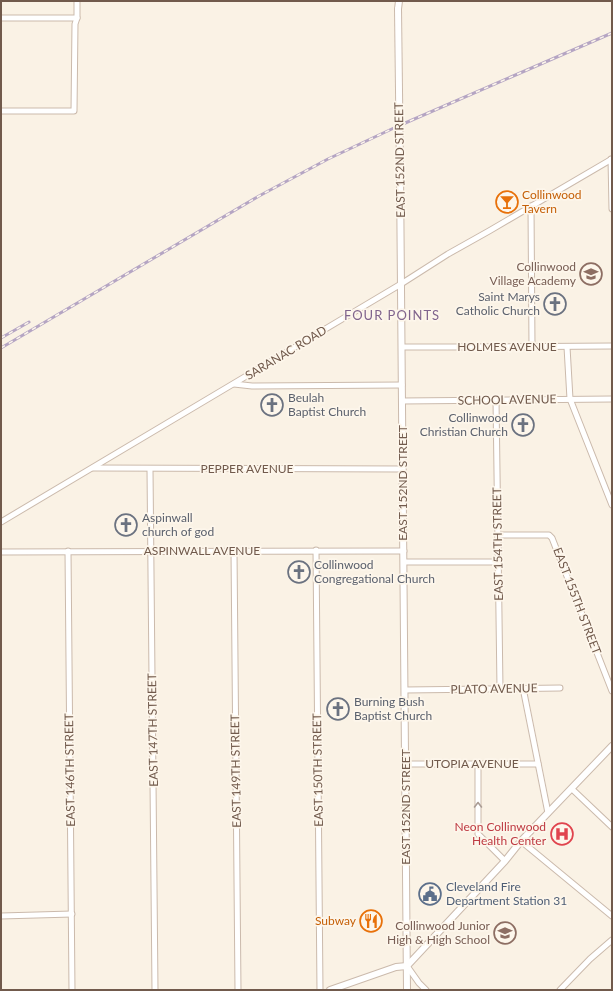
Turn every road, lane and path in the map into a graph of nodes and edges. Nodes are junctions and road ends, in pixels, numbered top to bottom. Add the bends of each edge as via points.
1 (77, 1) edge
2 (398, 1) edge
3 (1, 18) edge
4 (77, 18) junction
5 (1, 111) edge
6 (612, 159) edge
7 (531, 206) junction
8 (612, 209) edge
9 (401, 284) junction
10 (612, 346) edge
11 (402, 347) junction
12 (532, 347) junction
13 (567, 347) junction
14 (234, 384) junction
15 (402, 385) junction
16 (612, 399) edge
17 (496, 400) junction
18 (570, 400) junction
19 (402, 401) junction
20 (92, 468) junction
21 (150, 469) junction
22 (403, 469) junction
23 (612, 505) edge
24 (1, 522) edge
25 (498, 535) junction
26 (316, 550) junction
27 (68, 551) junction
28 (234, 551) junction
29 (404, 551) junction
30 (1, 552) edge
31 (151, 552) junction
32 (404, 562) junction
33 (498, 562) junction
34 (500, 688) junction
35 (523, 688) junction
36 (560, 688) dead end
37 (405, 690) junction
38 (612, 691) edge
39 (612, 746) edge
40 (405, 764) junction
41 (478, 764) junction
42 (538, 764) junction
43 (572, 789) junction
44 (548, 813) junction
45 (612, 827) edge
46 (521, 841) junction
47 (505, 861) junction
48 (72, 914) junction
49 (1, 916) edge
50 (612, 916) edge
51 (612, 940) edge
52 (407, 966) junction
53 (72, 990) edge
54 (156, 990) edge
55 (238, 990) edge
56 (320, 990) edge
57 (330, 990) edge
58 (407, 990) edge
59 (426, 990) edge
60 (560, 990) edge

1 - 4 street
2 - 9 street, EAST 152ND STREET, bridge
3 - 4 street
4 - 5 street via 74,111
6 - 7 street, SARANAC ROAD
6 - 8 street
7 - 9 street, SARANAC ROAD
7 - 12 street
9 - 11 street, EAST 152ND STREET
9 - 14 street, SARANAC ROAD
10 - 13 street, HOLMES AVENUE
11 - 12 street, HOLMES AVENUE
11 - 15 street, EAST 152ND STREET
12 - 13 street, HOLMES AVENUE
13 - 18 street
14 - 15 street
14 - 20 street, SARANAC ROAD
15 - 19 street, EAST 152ND STREET
16 - 18 street, SCHOOL AVENUE
17 - 18 street, SCHOOL AVENUE
17 - 19 street, SCHOOL AVENUE
17 - 25 street, EAST 154TH STREET
18 - 23 street
19 - 22 street, EAST 152ND STREET
20 - 21 street, PEPPER AVENUE
20 - 24 street, SARANAC ROAD
21 - 22 street, PEPPER AVENUE
21 - 31 street, EAST 147TH STREET
22 - 29 street, EAST 152ND STREET
25 - 33 street, EAST 154TH STREET
25 - 38 street, EAST 155TH STREET via 549,535 552,538
26 - 28 street, ASPINWALL AVENUE
26 - 29 street, ASPINWALL AVENUE
26 - 56 street, EAST 150TH STREET
27 - 30 street, ASPINWALL AVENUE
27 - 31 street, ASPINWALL AVENUE
27 - 48 street, EAST 146TH STREET
28 - 31 street, ASPINWALL AVENUE
28 - 55 street, EAST 149TH STREET
29 - 32 street, EAST 152ND STREET
31 - 54 street, EAST 147TH STREET
32 - 33 street
32 - 37 street, EAST 152ND STREET
33 - 34 street, EAST 154TH STREET
34 - 35 street, PLATO AVENUE
34 - 37 street, PLATO AVENUE
35 - 36 street, PLATO AVENUE
35 - 42 street
37 - 40 street, EAST 152ND STREET
39 - 43 street
40 - 41 street, UTOPIA AVENUE
40 - 52 street, EAST 152ND STREET
41 - 42 street, UTOPIA AVENUE
47 -> 41 street via 478,834
42 - 44 street
43 - 44 street
43 - 45 street
44 - 46 street
46 - 47 street
46 - 50 street
47 - 52 street
48 - 49 street
48 - 53 street, EAST 146TH STREET
51 - 60 street
52 - 57 street via 396,967
52 - 58 street, EAST 152ND STREET
52 - 59 street

